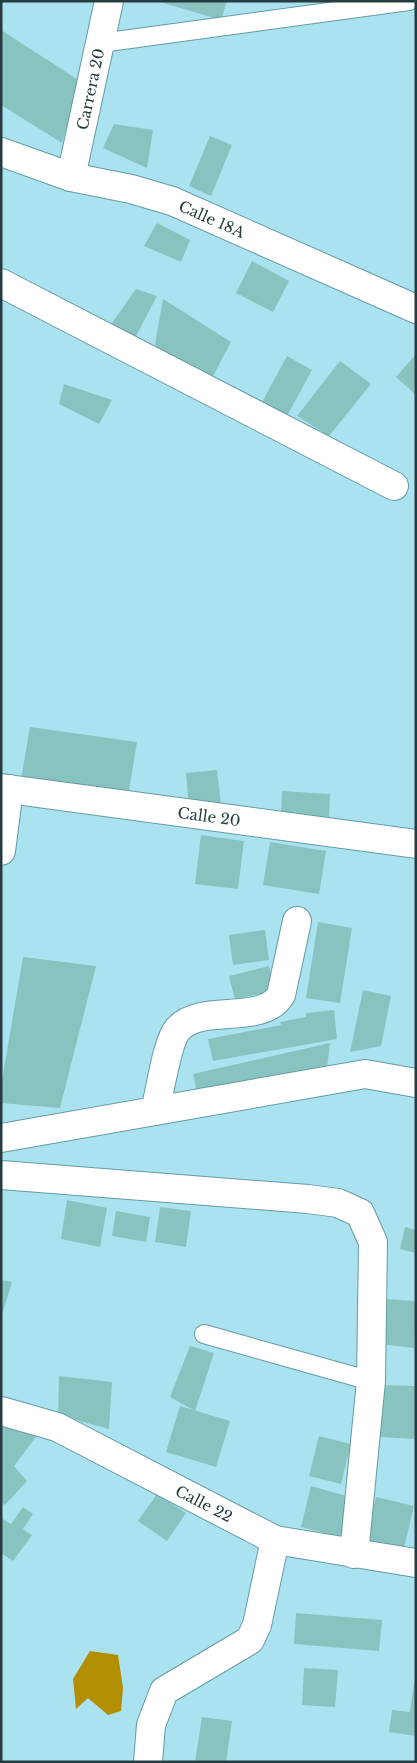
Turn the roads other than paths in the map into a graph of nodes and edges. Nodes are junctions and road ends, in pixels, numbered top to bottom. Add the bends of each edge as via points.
1 (109, 1) edge
2 (409, 1) edge
3 (101, 43) junction
4 (1, 152) edge
5 (71, 177) junction
6 (1, 283) edge
7 (416, 309) edge
8 (394, 486) dead end
9 (5, 788) edge
10 (416, 844) edge
11 (1, 850) edge
12 (298, 921) dead end
13 (416, 1082) edge
14 (155, 1110) junction
15 (1, 1138) edge
16 (1, 1174) edge
17 (204, 1334) dead end
18 (370, 1381) junction
19 (1, 1411) edge
20 (275, 1540) junction
21 (354, 1554) junction
22 (416, 1563) edge
23 (148, 1762) edge

1 - 3 street, Carrera 20
2 - 3 lane
3 - 5 street, Carrera 20
4 - 5 street, Calle 18A
5 - 7 street, Calle 18A via 172,201
6 - 8 street
9 - 10 street, Calle 20
9 - 11 street
12 - 14 street via 281,995 276,1002 255,1011 191,1019 178,1029
13 - 14 street via 365,1074
14 - 15 street
16 - 18 street via 308,1198 338,1203 360,1214 374,1242
17 - 18 lane
18 - 21 street
19 - 20 street, Calle 22 via 57,1427
20 - 21 street, Calle 22
20 - 23 street via 257,1625 250,1640 164,1691 151,1724
21 - 22 street, Calle 22

